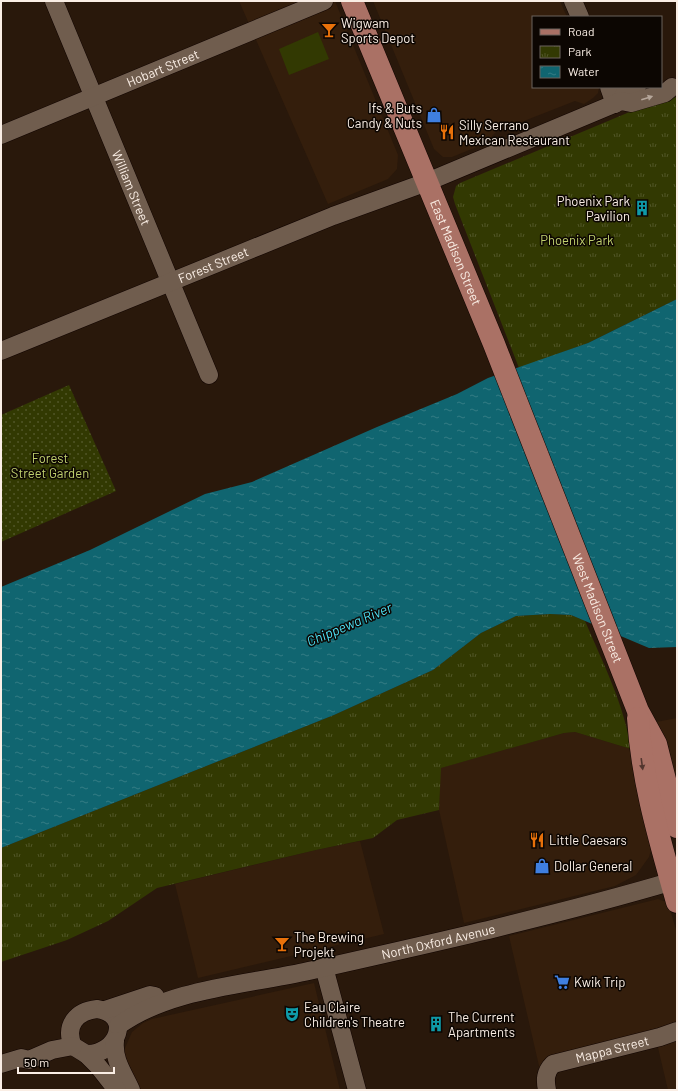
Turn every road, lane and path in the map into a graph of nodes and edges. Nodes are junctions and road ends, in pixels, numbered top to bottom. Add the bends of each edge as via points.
1 (54, 1) edge
2 (324, 1) edge
3 (352, 1) edge
4 (574, 1) edge
5 (580, 16) edge
6 (670, 85) edge
7 (610, 88) edge
8 (634, 88) edge
9 (93, 97) junction
10 (618, 103) junction
11 (1, 135) edge
12 (427, 182) junction
13 (170, 283) junction
14 (1, 351) edge
15 (209, 375) dead end
16 (557, 505) joint
17 (638, 711) junction
18 (677, 827) edge
19 (674, 881) edge
20 (677, 902) edge
21 (324, 967) junction
22 (173, 998) junction
23 (105, 1010) junction
24 (70, 1027) junction
25 (677, 1031) edge
26 (116, 1034) junction
27 (80, 1050) junction
28 (21, 1058) junction
29 (1, 1064) edge
30 (117, 1090) edge
31 (131, 1090) edge
32 (357, 1090) edge
33 (547, 1090) edge

1 - 9 street, William Street
2 - 9 street, Hobart Street
3 - 12 main road, East Madison Street
4 - 5 street
10 -> 6 street via 631,104 665,93
7 - 10 street
8 - 10 street via 626,91
9 - 11 street, Hobart Street
9 - 13 street, William Street
10 - 12 street, Forest Street
12 - 13 street, Forest Street via 333,216
12 - 16 main road, East Madison Street
13 - 14 street, Forest Street
13 - 15 street, William Street
16 - 17 main road, West Madison Street
17 - 18 main road, West Madison Street via 656,744
17 -> 19 main road, West Madison Street via 645,782
19 - 20 main road, West Madison Street
19 - 21 street, North Oxford Avenue
21 - 22 street, North Oxford Avenue
21 - 32 street
22 - 23 street, North Oxford Avenue via 150,996
22 - 26 street, North Oxford Avenue via 132,1016
23 - 24 street via 88,1010 73,1020
23 - 26 street via 116,1020
24 - 27 street via 70,1034
24 - 28 street via 26,1051
25 - 33 street, Mappa Street via 560,1062 549,1069 546,1076
26 - 27 street via 110,1047 102,1052 93,1055
26 - 31 street via 116,1060
27 - 28 street via 52,1050 29,1060
27 - 30 street via 98,1066
28 - 29 street

